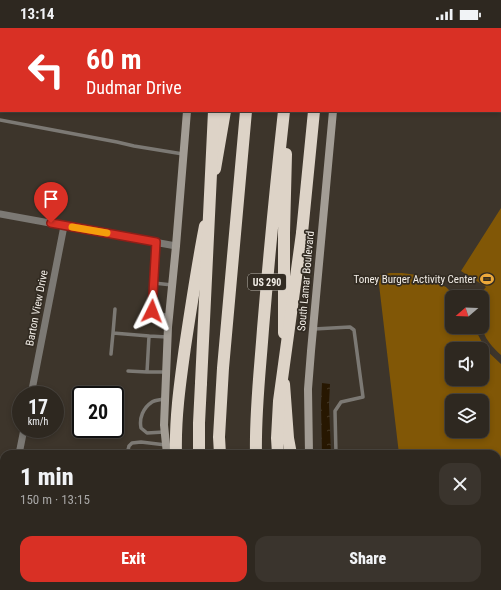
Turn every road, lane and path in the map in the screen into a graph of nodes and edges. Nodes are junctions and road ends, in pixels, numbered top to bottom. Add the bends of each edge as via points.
1 (187, 112) edge
2 (214, 112) edge
3 (225, 112) edge
4 (246, 112) edge
5 (285, 112) edge
6 (285, 112) edge
7 (314, 112) edge
8 (333, 112) edge
9 (0, 120) edge
10 (184, 155) junction
11 (0, 214) edge
12 (64, 226) junction
13 (156, 242) junction
14 (176, 246) junction
15 (154, 282) junction
16 (172, 285) junction
17 (115, 309) dead end
18 (169, 316) junction
19 (313, 329) junction
20 (113, 333) junction
21 (149, 336) junction
22 (168, 337) junction
23 (111, 354) dead end
24 (128, 371) dead end
25 (147, 372) junction
26 (166, 372) junction
27 (33, 386) edge
28 (165, 399) junction
29 (165, 432) junction
30 (22, 438) edge
31 (166, 445) junction
32 (20, 450) edge
33 (128, 450) edge
34 (167, 450) edge
35 (176, 450) edge
36 (199, 450) edge
37 (220, 450) edge
38 (256, 450) edge
39 (278, 450) edge
40 (290, 450) edge
41 (309, 450) edge
42 (336, 450) edge

1 - 10 main road
2 - 36 highway, bridge
3 - 35 highway via 196,273 179,392
4 - 37 highway, US 290 via 223,368
5 - 38 highway, US 290 via 270,253
6 - 40 highway via 284,385
7 - 39 highway, bridge via 302,233 279,401
8 - 19 main road, South Lamar Boulevard
9 - 10 lane
10 - 14 main road
11 - 12 street
12 - 13 street
12 - 27 street, Barton View Drive
13 - 14 street
13 - 15 lane
14 - 16 main road
15 - 16 lane
15 - 18 lane via 152,311
16 - 18 main road
17 - 20 lane
18 - 22 main road
19 - 41 main road, South Lamar Boulevard via 308,389
19 - 42 lane via 354,330 363,397 341,402 335,411
20 - 21 lane
20 - 23 lane
21 - 22 lane
21 - 25 lane
22 - 26 main road
24 - 25 lane
25 - 26 lane
26 - 28 main road
28 - 29 main road
28 - 29 lane via 153,401 144,409 140,423 141,428 147,433
29 - 31 main road
30 - 32 street
31 - 33 lane via 132,443
31 - 34 main road

